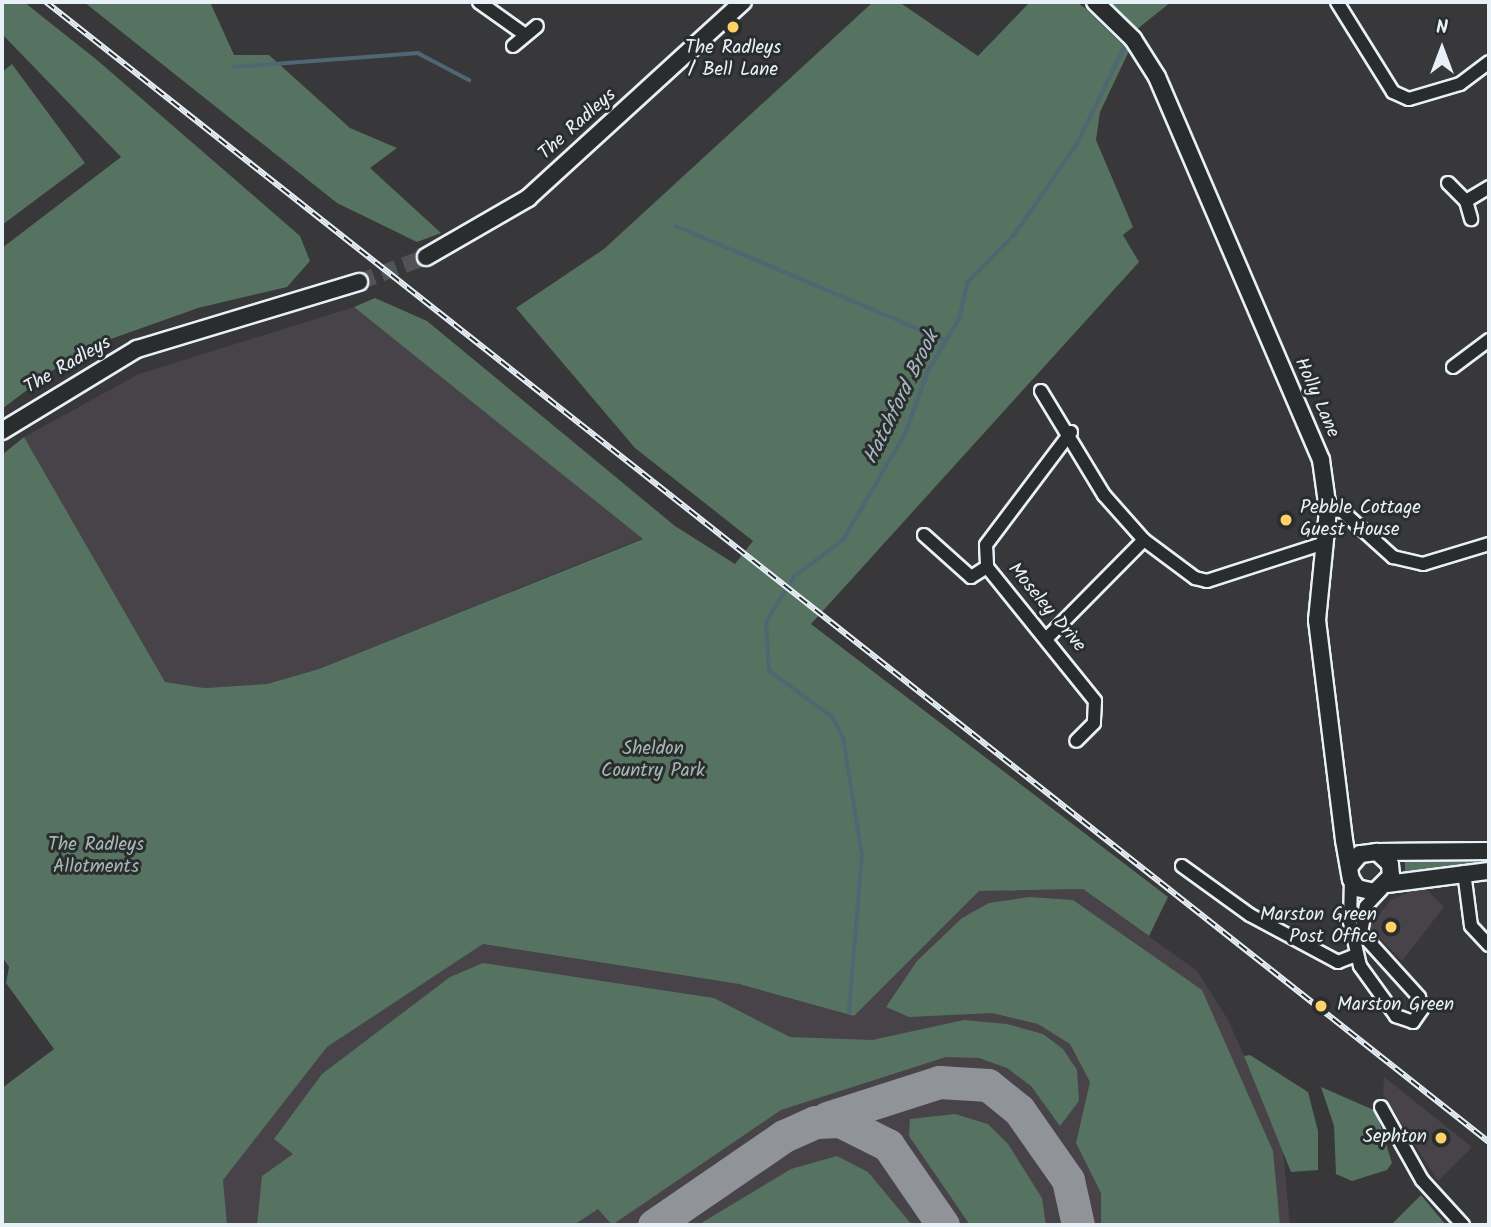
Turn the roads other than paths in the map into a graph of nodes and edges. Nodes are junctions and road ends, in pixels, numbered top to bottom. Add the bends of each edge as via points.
1 (479, 2) edge
2 (743, 2) edge
3 (1095, 2) edge
4 (1337, 2) edge
5 (537, 26) dead end
6 (524, 34) junction
7 (513, 46) dead end
8 (1489, 62) edge
9 (1448, 183) dead end
10 (1489, 187) edge
11 (1466, 201) junction
12 (1471, 219) dead end
13 (426, 257) tunnel mouth
14 (359, 282) tunnel mouth
15 (1489, 341) edge
16 (1454, 366) dead end
17 (1041, 391) dead end
18 (2, 431) edge
19 (1071, 432) junction
20 (1328, 510) junction
21 (924, 535) dead end
22 (1144, 540) junction
23 (1325, 543) junction
24 (1489, 544) edge
25 (987, 567) junction
26 (1048, 637) junction
27 (1076, 741) dead end
28 (1341, 802) junction
29 (1489, 851) edge
30 (1374, 852) junction
31 (1182, 866) dead end
32 (1489, 871) edge
33 (1351, 872) junction
34 (1464, 872) junction
35 (1385, 887) junction
36 (1489, 945) edge
37 (1356, 955) junction
38 (1381, 1107) dead end
39 (1463, 1225) edge

1 - 6 street
2 - 13 street, The Radleys via 528,198
3 - 20 street, Holly Lane via 1127,33 1157,76 1321,460
4 - 8 street via 1393,92 1423,99
5 - 6 street
6 - 7 street
9 - 11 street
10 - 11 street
11 - 12 street
14 - 18 street, The Radleys via 138,349
15 - 16 street
17 - 19 street
19 - 22 street via 1104,495
19 - 25 street, Moseley Drive via 989,532
20 - 23 street, Holly Lane
20 - 24 street via 1342,511 1393,557 1423,564
21 - 25 street via 971,578
22 - 23 street via 1208,581
22 - 26 street
23 - 28 street, Holly Lane via 1317,620
25 - 26 street, Moseley Drive
26 - 27 street, Moseley Drive via 1095,701 1094,723
28 - 30 street, Holly Lane via 1350,828
28 - 33 street, Holly Lane
29 - 30 street
30 - 33 street
30 - 35 street, Holly Lane via 1390,863
31 - 37 street via 1250,915 1338,962
32 - 34 street
33 - 35 street via 1363,891
33 - 37 street
34 - 35 street
34 - 36 street via 1471,926
35 - 37 street via 1366,906 1361,933 1419,997 1422,1009 1413,1023 1404,1023 1382,1000
38 - 39 street via 1422,1180

